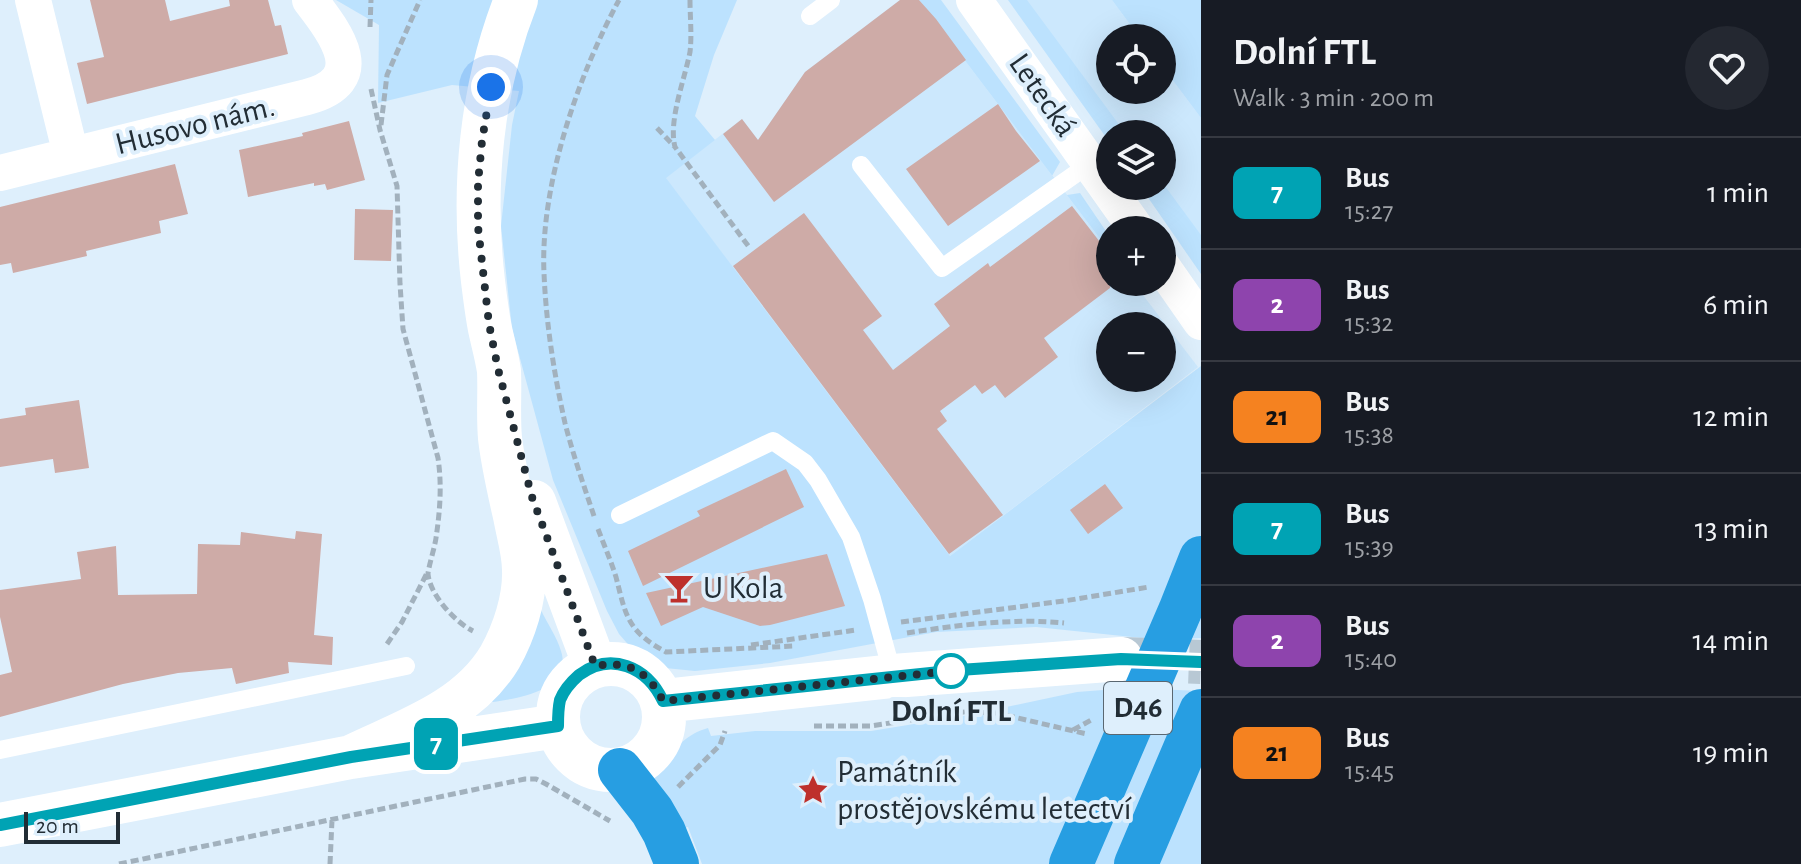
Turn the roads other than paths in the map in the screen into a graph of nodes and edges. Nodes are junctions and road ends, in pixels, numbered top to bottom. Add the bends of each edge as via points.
1 (33, 0) edge
2 (310, 0) edge
3 (516, 0) edge
4 (831, 0) edge
5 (974, 0) edge
6 (810, 16) dead end
7 (71, 155) junction
8 (1091, 163) junction
9 (861, 165) dead end
10 (0, 173) edge
11 (1127, 216) edge
12 (1176, 286) edge
13 (1201, 322) edge
14 (498, 369) junction
15 (620, 515) dead end
16 (1201, 558) edge
17 (1121, 659) tunnel mouth
18 (406, 666) dead end
19 (595, 666) junction
20 (893, 676) junction
21 (663, 701) junction
22 (1201, 711) edge
23 (558, 726) junction
24 (0, 750) edge
25 (351, 757) junction
26 (620, 770) junction
27 (0, 825) edge
28 (1073, 861) edge
29 (677, 864) edge
30 (1136, 864) edge

1 - 7 street, Husovo nám.
2 - 7 street, Husovo nám. via 332,29 345,62 338,82 329,89
3 - 14 main road via 495,69 478,183 483,281
4 - 6 lane
5 - 8 street, Letecká
7 - 10 street, Husovo nám.
8 - 9 lane via 942,268
8 - 11 street, Letecká
12 - 13 street
14 - 19 main road via 532,497
14 - 25 main road via 500,437 524,567 511,631 490,671 461,701
15 - 20 lane via 773,441 805,463 851,537
16 - 28 highway, D46
17 - 20 main road
18 - 24 lane
19 - 21 main road via 636,670 657,688
19 - 23 main road via 566,689
20 - 21 main road
21 - 26 main road via 661,740 644,760
22 - 30 highway, D46
23 - 25 main road
23 - 26 main road via 579,761 592,768
25 - 27 main road
26 - 29 highway via 652,811

